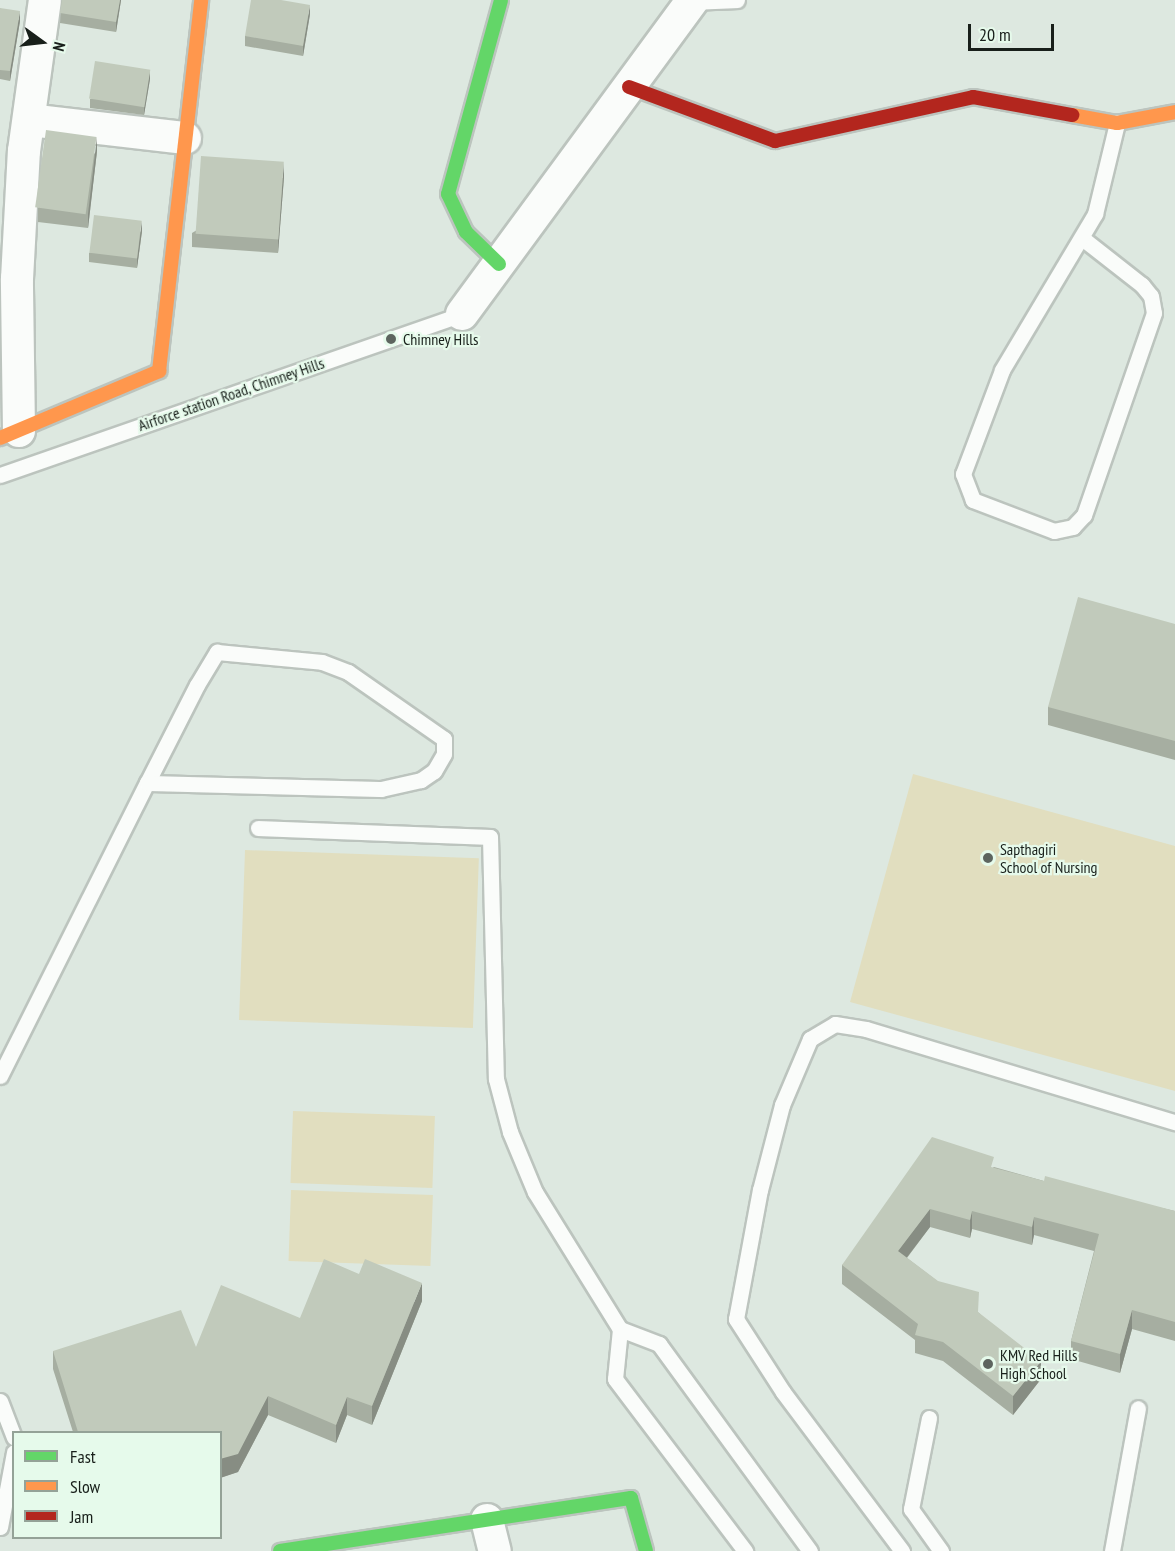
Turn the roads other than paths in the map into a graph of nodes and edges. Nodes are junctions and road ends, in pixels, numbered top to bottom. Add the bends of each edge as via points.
1 (45, 0) edge
2 (201, 0) edge
3 (501, 0) edge
4 (737, 0) edge
5 (693, 1) edge
6 (629, 87) junction
7 (1175, 112) edge
8 (28, 120) junction
9 (1117, 123) junction
10 (185, 138) junction
11 (12, 153) edge
12 (1082, 238) junction
13 (499, 264) junction
14 (8, 283) edge
15 (462, 314) joint
16 (9, 434) edge
17 (0, 475) edge
18 (147, 783) junction
19 (258, 828) dead end
20 (0, 1076) edge
21 (1175, 1122) edge
22 (620, 1329) junction
23 (0, 1401) edge
24 (1138, 1408) dead end
25 (929, 1418) dead end
26 (12, 1432) edge
27 (12, 1463) edge
28 (487, 1520) junction
29 (0, 1527) edge
30 (361, 1544) edge
31 (280, 1551) edge
32 (495, 1551) edge
33 (646, 1551) edge
34 (746, 1551) edge
35 (810, 1551) edge
36 (902, 1551) edge
37 (941, 1551) edge
38 (1112, 1551) edge

1 - 8 street
2 - 10 street
3 - 13 street via 448,194 466,232
4 - 5 lane
5 - 6 street
6 - 9 street via 776,141 973,97
6 - 13 street
7 - 9 street
8 - 10 street
8 - 11 street
9 - 12 lane via 1107,177
10 - 16 street via 159,371
11 - 14 street
12 - 12 lane via 1142,285 1151,296 1154,314 1084,515 1073,527 1054,531 973,500 965,492 963,474 1002,370
13 - 15 street
14 - 16 street
15 - 17 lane, Airforce station Road, Chimney Hills
18 - 18 lane via 217,652 322,662 348,672 444,739 444,754 434,771 421,780 381,789
18 - 20 lane
19 - 22 lane via 490,837 496,1079 510,1132 535,1192
21 - 36 lane via 866,1029 835,1024 810,1038 782,1105 760,1190 736,1318 783,1392
22 - 34 lane via 615,1379
22 - 35 lane via 659,1344
23 - 26 lane
24 - 38 lane
25 - 37 lane via 911,1509
27 - 29 lane
28 - 30 street
28 - 32 street
28 - 33 street via 631,1498
30 - 31 street

